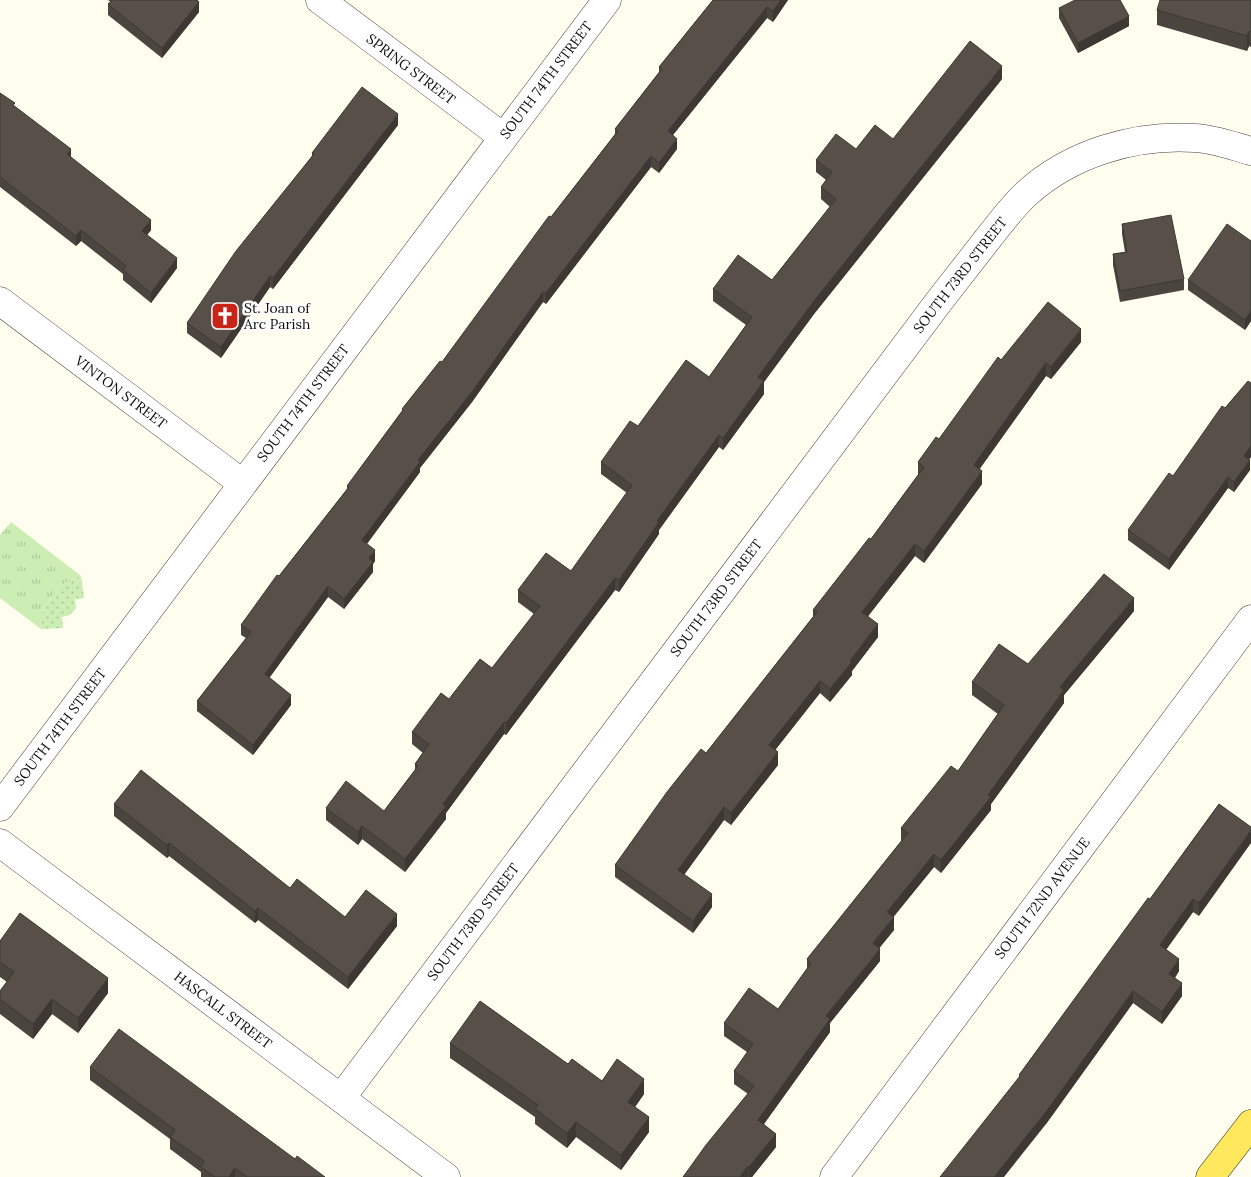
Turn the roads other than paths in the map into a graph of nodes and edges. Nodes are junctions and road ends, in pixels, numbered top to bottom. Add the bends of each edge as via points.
1 (320, 0) edge
2 (607, 0) edge
3 (503, 137) junction
4 (1251, 151) edge
5 (0, 301) edge
6 (242, 483) junction
7 (1251, 619) edge
8 (0, 807) edge
9 (0, 843) edge
10 (341, 1098) junction
11 (1251, 1124) edge
12 (446, 1177) edge
13 (834, 1177) edge
14 (1210, 1177) edge

1 - 3 street, SPRING STREET
2 - 3 street, SOUTH 74TH STREET
3 - 6 street, SOUTH 74TH STREET
4 - 10 street, SOUTH 73RD STREET via 1195,138 1144,140 1095,152 1069,164 1027,193 925,320
5 - 6 street, VINTON STREET
6 - 8 street, SOUTH 74TH STREET
7 - 13 street, SOUTH 72ND AVENUE
9 - 10 street, HASCALL STREET
10 - 12 street, HASCALL STREET
11 - 14 main road

